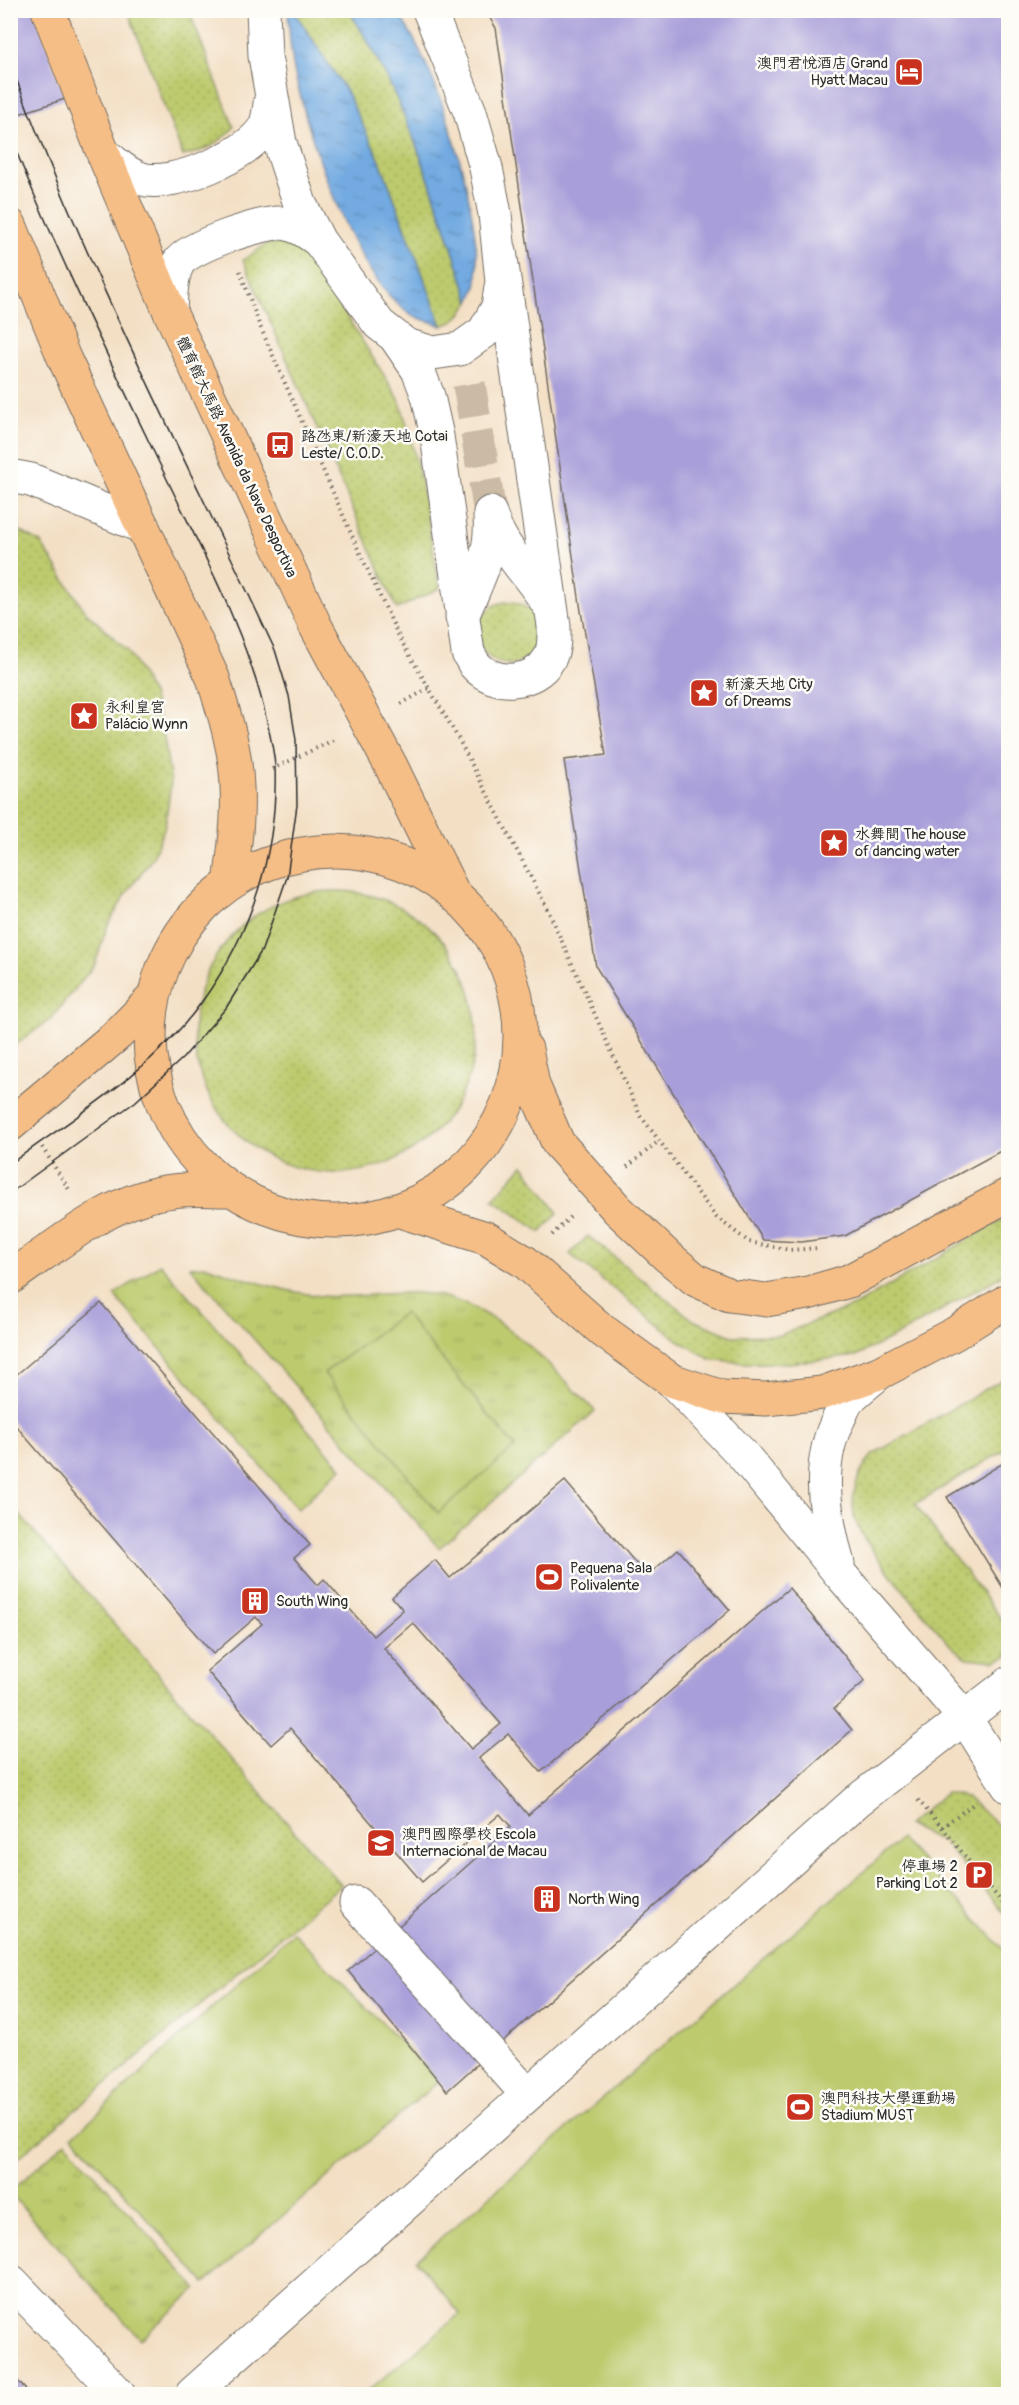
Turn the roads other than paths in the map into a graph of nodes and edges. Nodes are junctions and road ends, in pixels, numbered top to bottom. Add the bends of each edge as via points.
1 (48, 10) edge
2 (263, 10) edge
3 (429, 10) edge
4 (271, 98) junction
5 (103, 153) junction
6 (11, 230) edge
7 (319, 241) junction
8 (500, 251) junction
9 (170, 312) junction
10 (396, 338) junction
11 (10, 476) edge
12 (143, 527) junction
13 (552, 610) junction
14 (462, 617) junction
15 (230, 884) junction
16 (452, 891) junction
17 (153, 998) junction
18 (522, 1024) junction
19 (16, 1120) edge
20 (229, 1190) junction
21 (1008, 1195) edge
22 (400, 1211) junction
23 (10, 1278) edge
24 (1008, 1300) edge
25 (879, 1374) junction
26 (671, 1380) junction
27 (840, 1574) junction
28 (1008, 1684) edge
29 (965, 1718) junction
30 (1008, 1748) edge
31 (1006, 1784) edge
32 (356, 1903) dead end
33 (527, 2094) junction
34 (11, 2282) edge
35 (119, 2394) edge
36 (192, 2394) edge

1 - 5 main road, 體育館大馬路 Avenida da Nave Desportiva
2 - 4 lane
3 - 8 lane via 470,112 486,168
4 - 5 lane via 265,126 249,147 203,169 162,180 143,179 123,170
4 - 7 lane via 279,143 300,204
5 - 9 main road, 體育館大馬路 Avenida da Nave Desportiva
6 - 12 main road via 64,358
7 - 9 lane via 303,229 282,223 251,227 192,252 179,262 171,285
7 - 10 lane via 379,324
8 - 10 lane via 502,281 498,307 484,332 460,349 433,352 406,345
8 - 13 lane
9 - 16 main road, 體育館大馬路 Avenida da Nave Desportiva via 315,624
10 - 14 lane via 418,370 428,396
11 - 12 lane via 31,480
12 - 15 main road via 213,678 229,727 237,785 236,843
13 - 14 lane via 554,643 550,657 528,677 505,681 489,676 476,665 468,652
13 - 14 lane via 504,546 490,513 492,536 488,555
15 - 16 main road via 265,865 303,854 342,852 381,857 418,871
15 - 17 main road via 195,915 169,954
16 - 18 main road via 487,929 497,947 511,974
17 - 19 main road via 118,1034
17 - 20 main road via 150,1052 162,1105 189,1152
18 - 21 main road via 533,1085 558,1143 618,1210 667,1256 696,1280 729,1295 766,1300 849,1281
18 - 22 main road via 516,1083 492,1137 452,1181
20 - 22 main road via 283,1215 342,1222
20 - 23 main road via 172,1191 135,1201 90,1222
22 - 26 main road via 486,1239 525,1262 603,1331
24 - 25 main road
25 - 26 main road via 822,1393 766,1399 722,1397
25 - 27 lane via 849,1399 831,1433 827,1453 824,1497
26 - 27 lane via 743,1455
27 - 29 lane
28 - 29 lane
29 - 30 lane
29 - 31 lane
29 - 33 lane via 857,1801
32 - 33 lane
33 - 36 lane
34 - 35 lane

